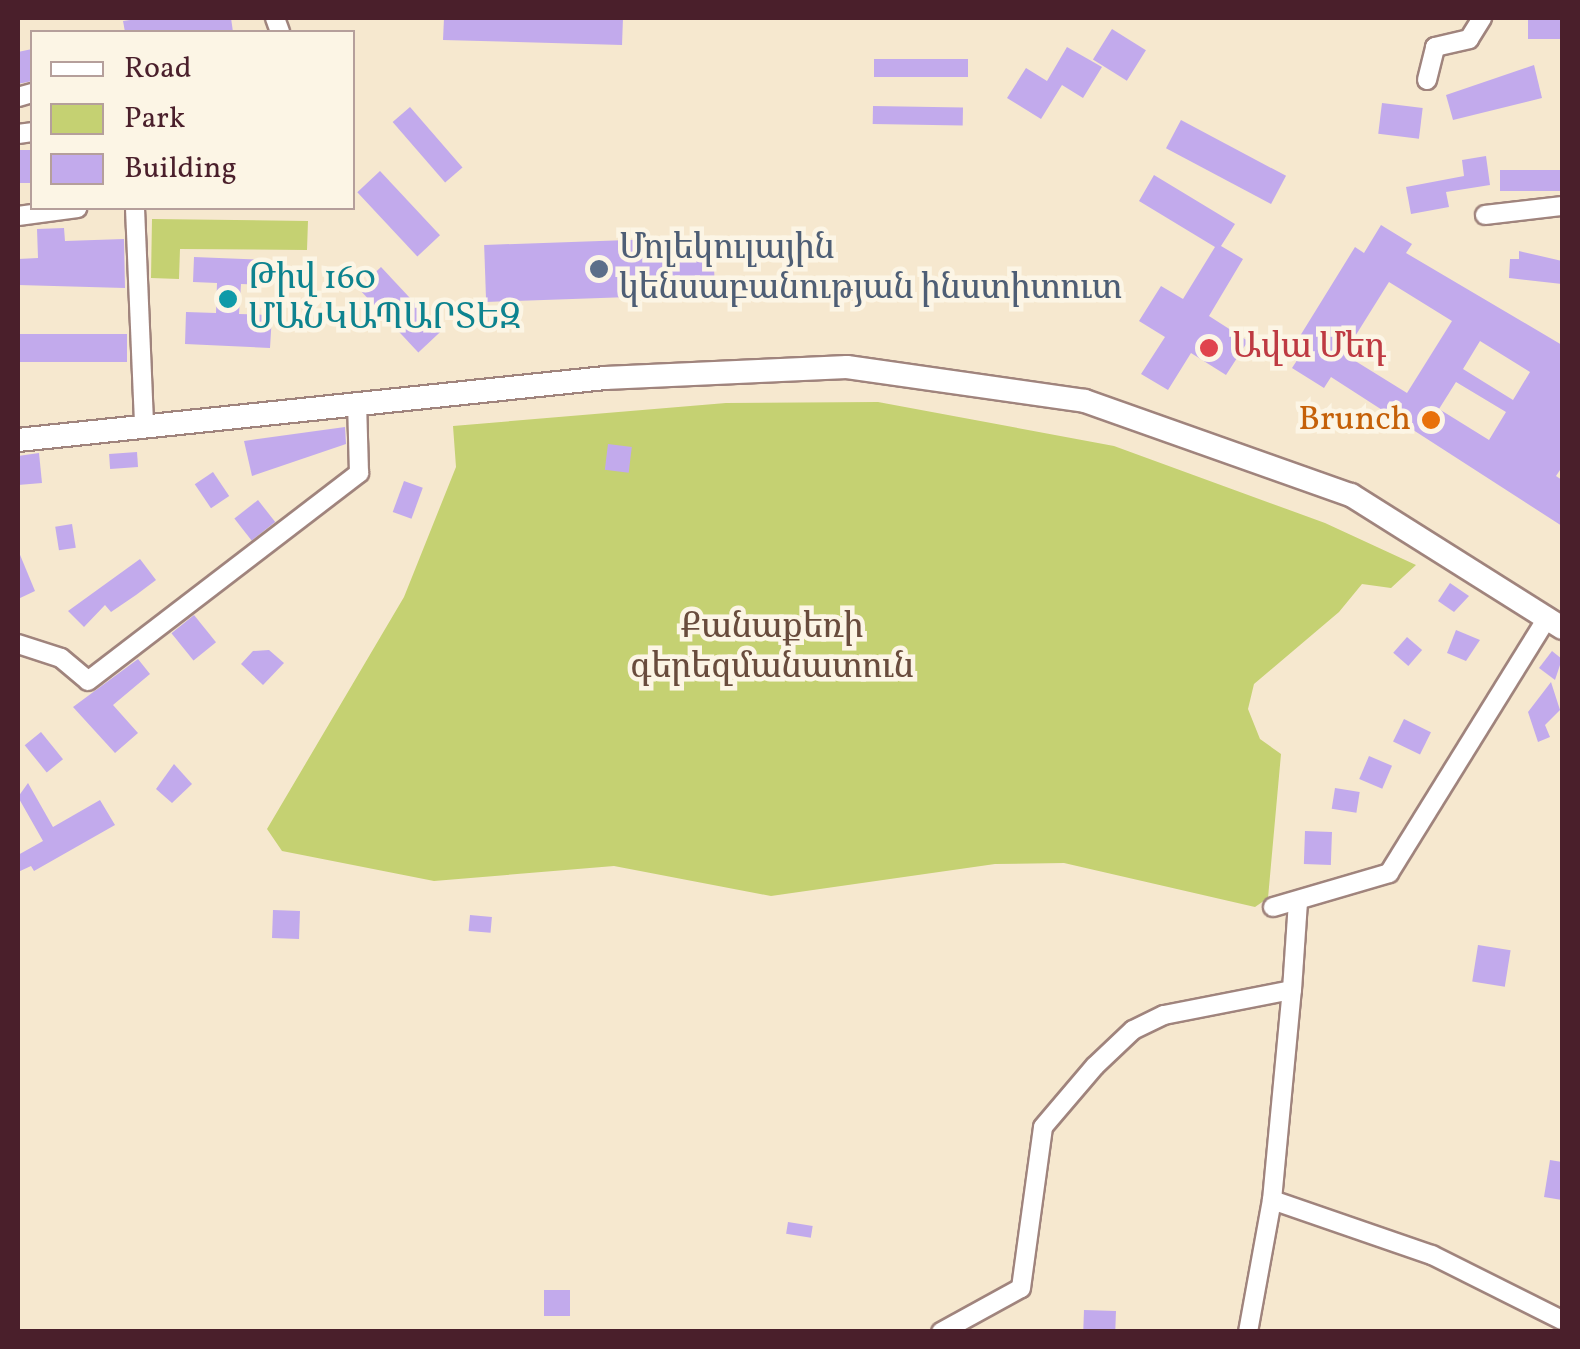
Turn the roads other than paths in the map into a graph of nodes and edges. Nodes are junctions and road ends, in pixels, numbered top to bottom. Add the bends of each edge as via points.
1 (1482, 18) edge
2 (1427, 80) dead end
3 (1562, 206) edge
4 (62, 210) edge
5 (136, 210) edge
6 (1485, 215) dead end
7 (18, 216) edge
8 (357, 402) junction
9 (143, 424) junction
10 (18, 433) edge
11 (18, 440) edge
12 (1558, 622) edge
13 (18, 644) edge
14 (1298, 901) junction
15 (1273, 907) dead end
16 (1292, 990) junction
17 (1272, 1200) junction
18 (1562, 1320) edge
19 (940, 1332) edge
20 (1248, 1332) edge

1 - 2 street via 1469,39 1435,47
3 - 6 street
4 - 7 street
5 - 9 street
8 - 9 street
8 - 12 street via 605,378 847,367 1084,402 1351,495
8 - 13 street via 359,473 88,681 61,658
9 - 10 street
9 - 11 street
9 - 12 street via 625,369 846,362 1018,384 1100,400 1352,488 1452,545
12 - 14 street via 1450,768 1400,861 1374,881 1320,890
14 - 15 street
14 - 16 street
16 - 17 street
16 - 19 street via 1164,1015 1133,1030 1095,1066 1043,1127 1022,1288
17 - 18 street via 1432,1255
17 - 20 street

